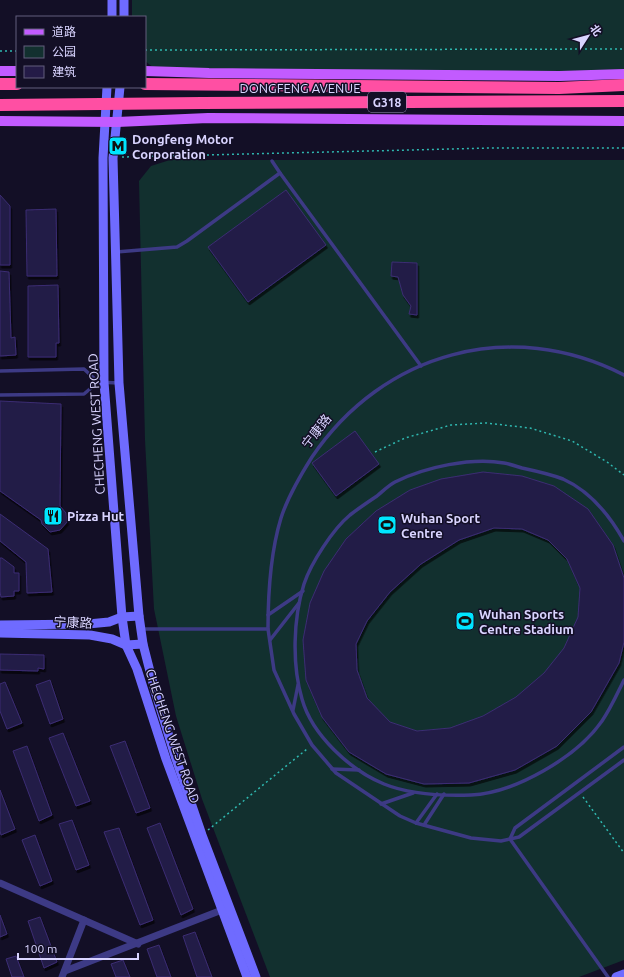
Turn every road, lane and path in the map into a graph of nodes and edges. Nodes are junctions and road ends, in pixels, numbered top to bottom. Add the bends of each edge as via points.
1 (112, 0) edge
2 (124, 0) edge
3 (112, 16) edge
4 (124, 16) edge
5 (624, 48) edge
6 (146, 50) edge
7 (0, 51) edge
8 (16, 51) edge
9 (16, 70) edge
10 (0, 71) edge
11 (146, 71) edge
12 (624, 74) edge
13 (0, 84) edge
14 (16, 84) edge
15 (146, 84) edge
16 (624, 85) edge
17 (107, 89) edge
18 (120, 89) edge
19 (624, 101) edge
20 (0, 105) edge
21 (624, 120) edge
22 (0, 121) edge
23 (105, 121) junction
24 (117, 122) junction
25 (624, 148) edge
26 (113, 158) junction
27 (272, 162) dead end
28 (280, 173) junction
29 (116, 252) junction
30 (421, 366) junction
31 (0, 372) edge
32 (624, 375) edge
33 (101, 382) junction
34 (119, 383) junction
35 (0, 395) edge
36 (375, 452) dead end
37 (624, 476) edge
38 (624, 541) edge
39 (303, 591) junction
40 (300, 601) junction
41 (268, 614) junction
42 (139, 616) junction
43 (122, 617) junction
44 (0, 625) edge
45 (141, 629) junction
46 (268, 629) junction
47 (0, 633) edge
48 (270, 640) junction
49 (126, 644) junction
50 (143, 644) junction
51 (624, 680) edge
52 (298, 682) junction
53 (293, 711) junction
54 (312, 745) junction
55 (624, 748) edge
56 (624, 760) edge
57 (332, 768) junction
58 (359, 770) junction
59 (414, 792) junction
60 (580, 793) junction
61 (437, 794) junction
62 (444, 794) junction
63 (381, 804) junction
64 (416, 823) junction
65 (424, 825) junction
66 (202, 835) junction
67 (510, 839) junction
68 (624, 853) edge
69 (0, 883) edge
70 (225, 909) junction
71 (84, 920) junction
72 (138, 944) junction
73 (63, 974) edge
74 (624, 974) edge
75 (247, 977) edge
76 (256, 977) edge
77 (608, 977) edge
78 (616, 977) edge

1 - 3 main road
2 - 4 main road
5 - 6 path
7 - 8 path
9 - 10 main road
11 - 12 main road via 551,76
13 - 14 highway
15 - 16 highway, DONGFENG AVENUE / G318 via 559,88
17 - 23 main road, CHECHENG WEST ROAD
18 - 24 main road, CHECHENG WEST ROAD
19 - 20 highway, DONGFENG AVENUE / G318, bridge
21 - 24 main road via 208,118
22 - 23 main road
23 - 24 main road
23 - 33 main road, CHECHENG WEST ROAD
24 - 26 main road, CHECHENG WEST ROAD
25 - 26 path
26 - 29 main road, CHECHENG WEST ROAD
27 - 28 lane
28 - 29 lane via 176,247
28 - 30 lane
29 - 34 main road, CHECHENG WEST ROAD
30 - 32 lane, 宁康路 via 440,358 478,350 541,349 606,366
30 - 41 lane, 宁康路 via 373,392 346,415 325,439 297,480 281,518 270,565
31 - 33 lane via 84,369
33 - 34 lane
33 - 35 lane via 84,394
33 - 43 main road, CHECHENG WEST ROAD
34 - 42 main road, CHECHENG WEST ROAD
36 - 37 path via 405,438 451,425 486,423 530,428 572,441 607,462
38 - 39 lane via 614,522 599,505 576,486 563,480 503,463 474,462 449,465 394,482 349,516 318,555
39 - 40 lane
39 - 41 lane
40 - 48 lane
40 - 52 lane via 295,648
41 - 46 lane, 宁康路
42 - 43 main road
42 - 45 main road, CHECHENG WEST ROAD
43 - 44 main road via 109,622 88,624
43 - 49 main road, CHECHENG WEST ROAD
45 - 46 lane
45 - 50 main road, CHECHENG WEST ROAD
46 - 48 lane, 宁康路
47 - 49 main road, 宁康路 via 90,635
48 - 53 lane, 宁康路 via 274,670
49 - 50 main road, 宁康路
49 - 70 main road, CHECHENG WEST ROAD via 137,669 166,759
50 - 66 main road, CHECHENG WEST ROAD via 168,734
51 - 62 lane via 601,723 580,746 543,770 503,789 475,794
52 - 53 lane
52 - 58 lane via 302,701 312,721 337,753
53 - 54 lane, 宁康路
54 - 57 lane, 宁康路
54 - 66 path
55 - 67 lane via 515,828
56 - 60 lane
57 - 58 lane
57 - 63 lane, 宁康路
58 - 59 lane via 385,784
59 - 61 lane
59 - 63 lane
60 - 67 lane via 519,837
60 - 68 path
61 - 62 lane
61 - 64 lane
62 - 65 lane
63 - 64 lane, 宁康路
64 - 65 lane, 宁康路
65 - 67 lane, 宁康路 via 471,838 501,841
66 - 70 main road, CHECHENG WEST ROAD
67 - 77 lane
69 - 71 street
70 - 72 street
70 - 75 main road, CHECHENG WEST ROAD
70 - 76 main road, CHECHENG WEST ROAD
71 - 72 street
71 - 73 street
72 - 73 street
74 - 78 main road

